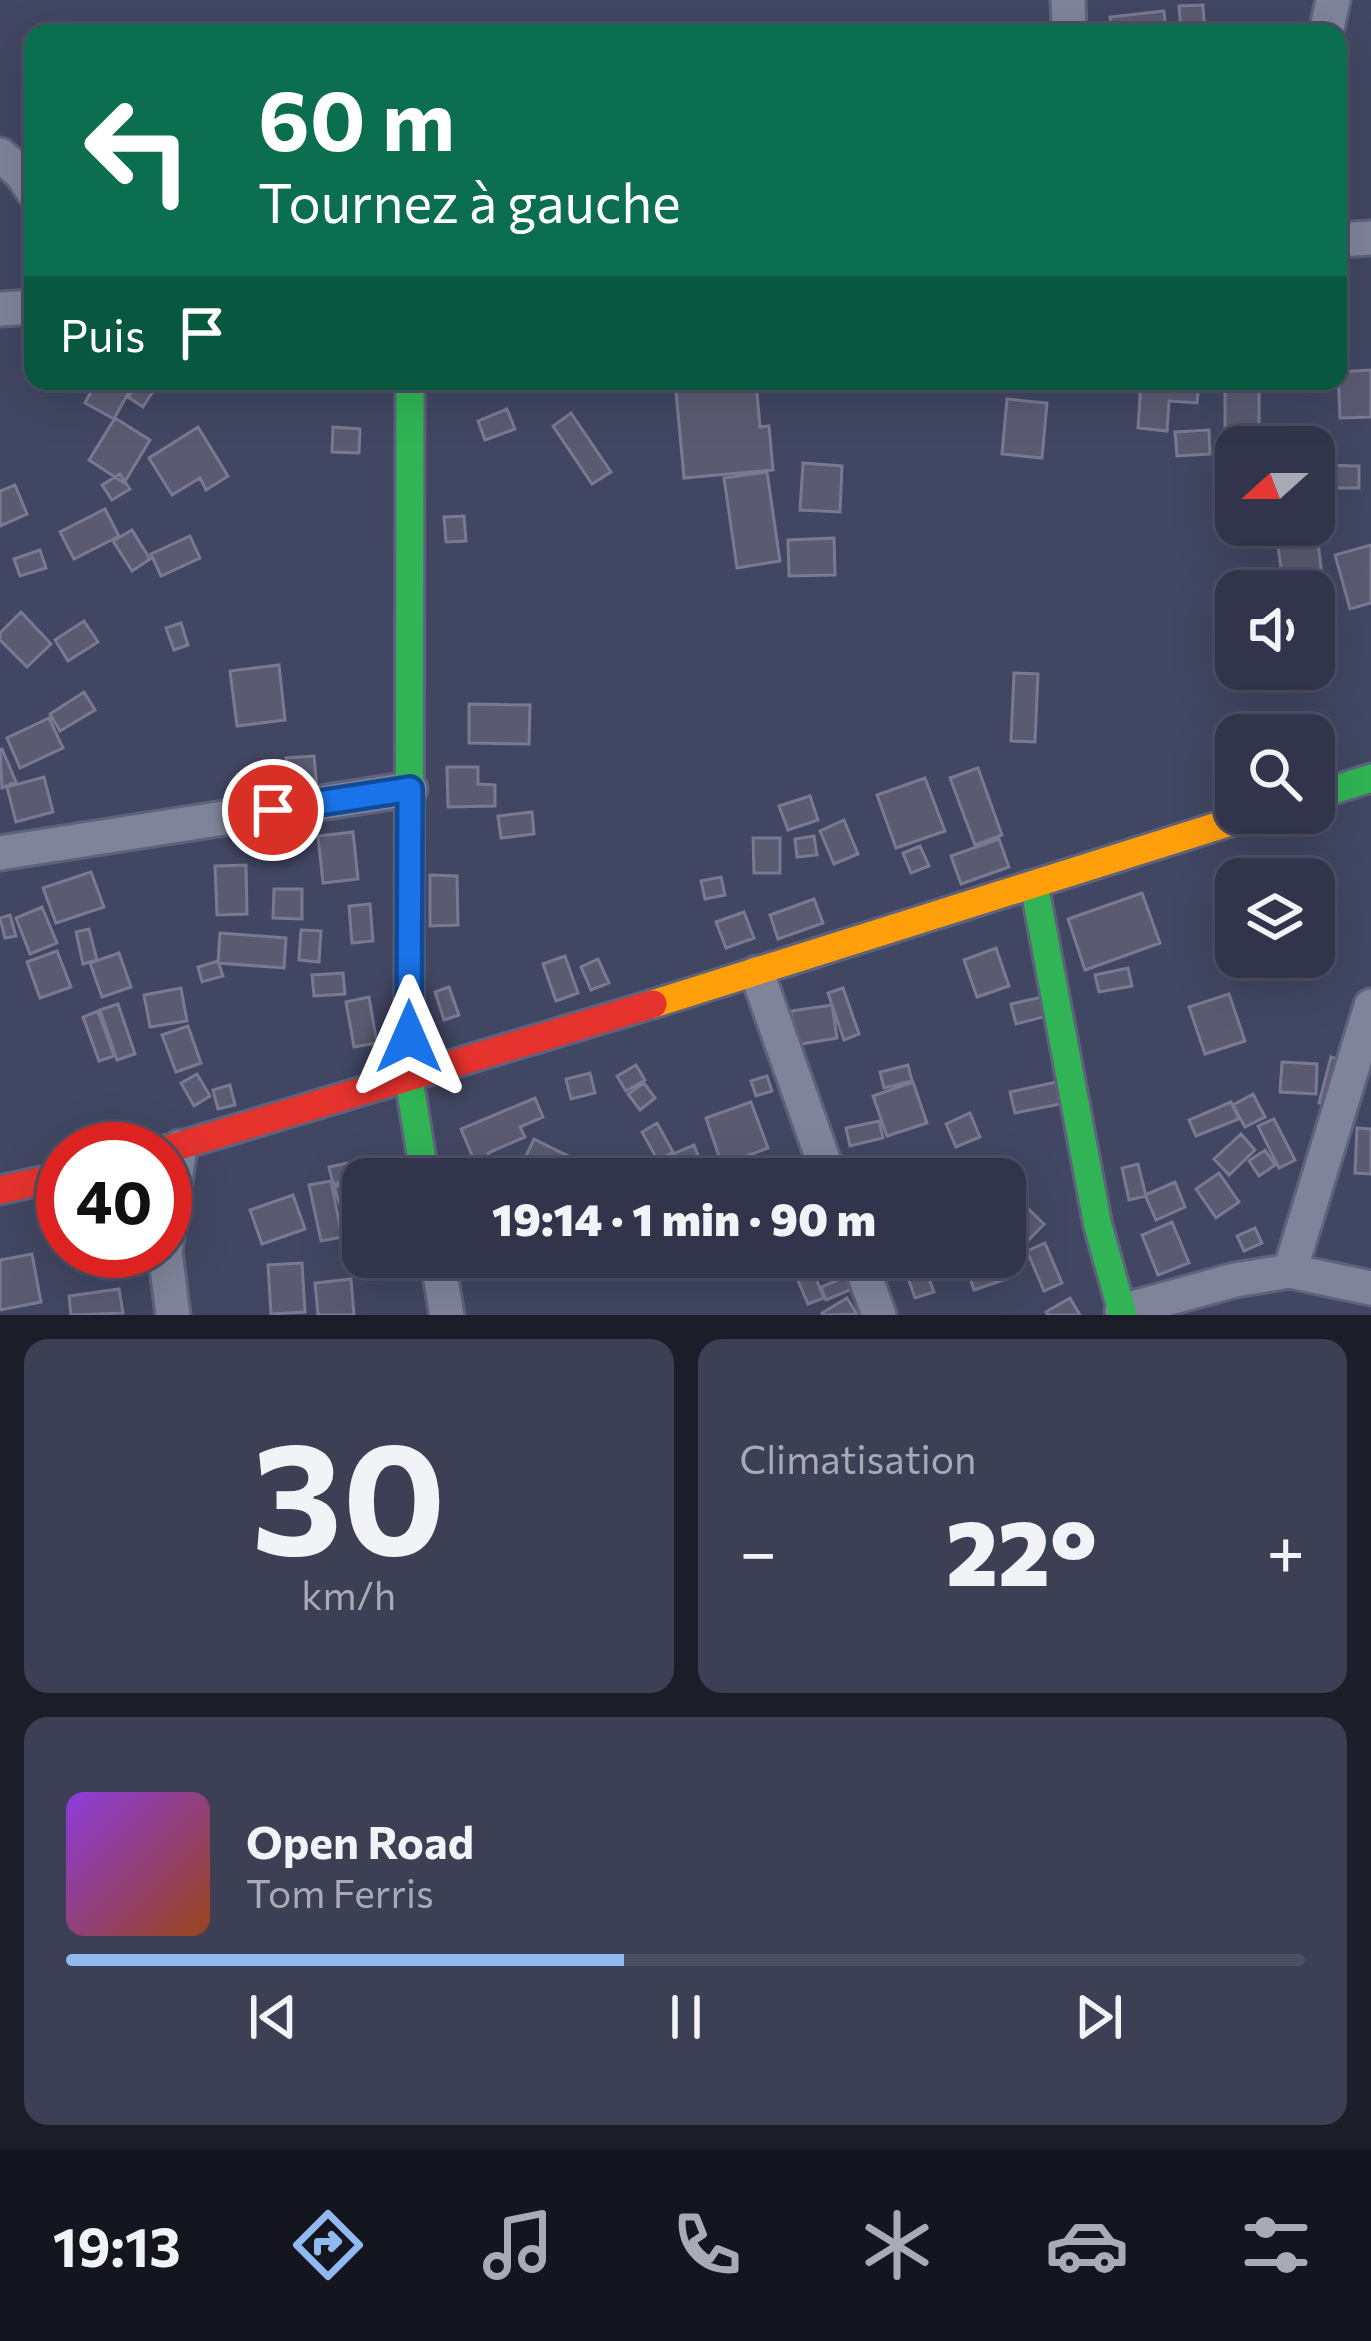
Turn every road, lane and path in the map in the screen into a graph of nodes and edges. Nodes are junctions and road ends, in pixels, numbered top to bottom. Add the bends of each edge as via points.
1 (0, 155) edge
2 (24, 178) edge
3 (410, 390) edge
4 (1371, 778) edge
5 (410, 789) junction
6 (1335, 789) edge
7 (1215, 827) edge
8 (0, 854) edge
9 (1034, 884) junction
10 (757, 974) junction
11 (1371, 1006) edge
12 (409, 1078) junction
13 (192, 1143) edge
14 (422, 1158) edge
15 (823, 1158) edge
16 (36, 1182) edge
17 (0, 1190) edge
18 (1290, 1271) junction
19 (168, 1278) edge
20 (441, 1278) edge
21 (866, 1278) edge
22 (1371, 1288) edge
23 (1123, 1313) edge
24 (173, 1315) edge
25 (447, 1315) edge
26 (879, 1315) edge

1 - 2 street
3 - 5 main road
4 - 6 main road
5 - 8 street
5 - 12 main road
7 - 9 main road
9 - 10 main road
9 - 23 main road via 1098,1226
10 - 12 main road
10 - 15 street
11 - 18 street
12 - 13 main road
12 - 14 main road
16 - 17 main road
18 - 22 street
18 - 23 street
19 - 24 street
20 - 25 street
21 - 26 street

